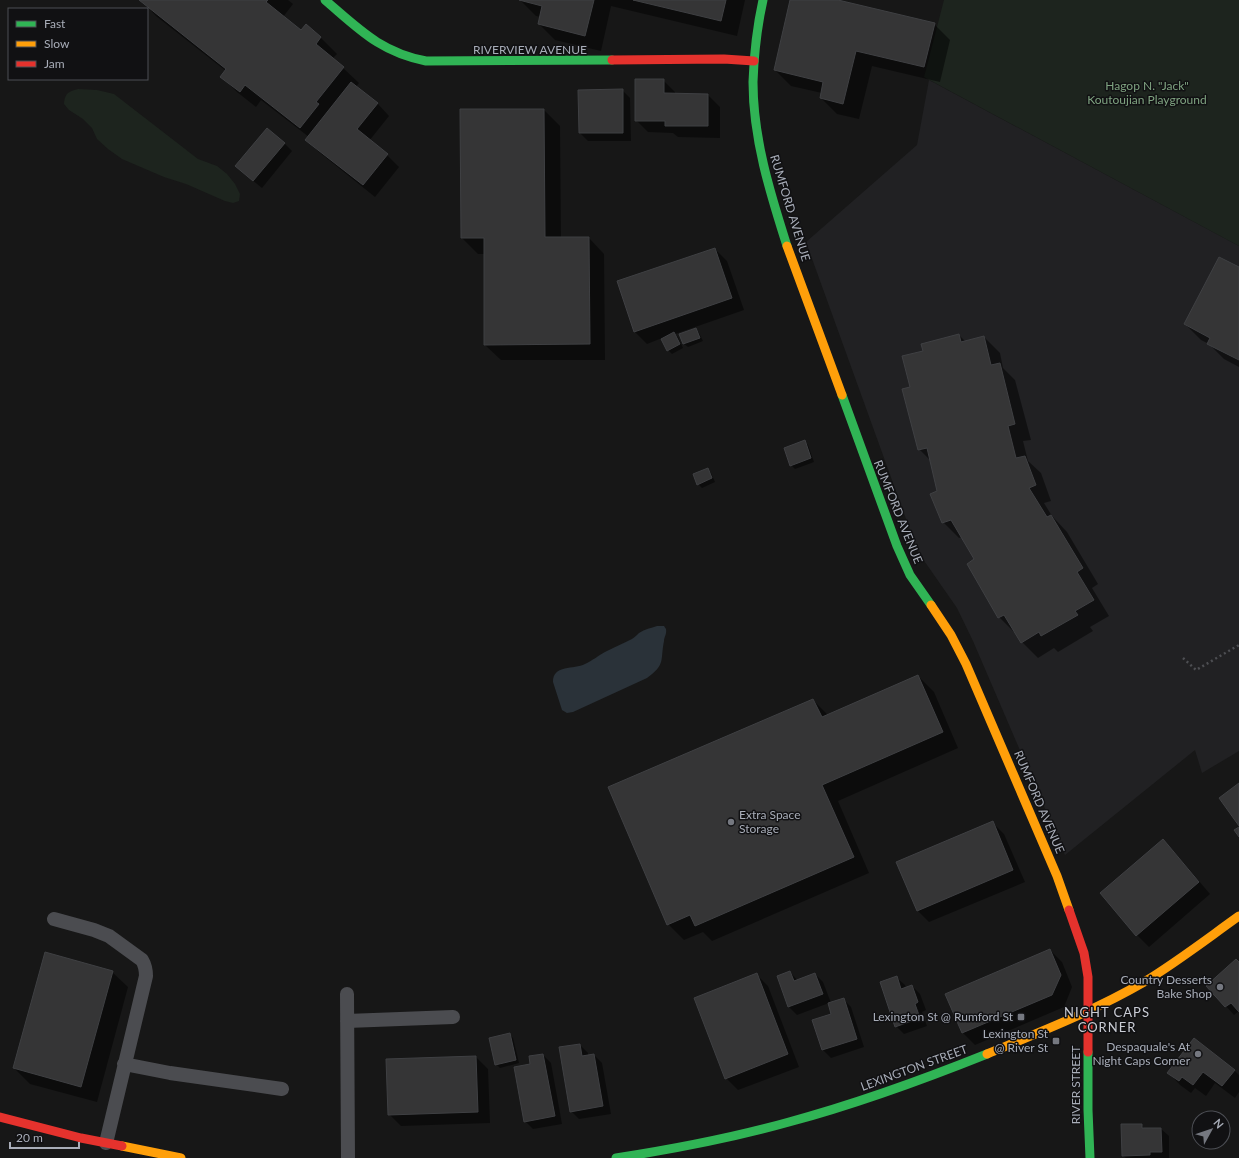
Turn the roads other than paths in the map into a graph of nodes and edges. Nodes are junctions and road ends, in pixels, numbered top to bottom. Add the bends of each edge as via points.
1 (325, 0) edge
2 (763, 0) edge
3 (754, 61) junction
4 (1239, 916) edge
5 (54, 919) dead end
6 (347, 994) dead end
7 (1089, 1011) junction
8 (453, 1017) dead end
9 (347, 1021) junction
10 (124, 1064) junction
11 (282, 1089) dead end
12 (0, 1117) edge
13 (106, 1143) junction
14 (181, 1158) edge
15 (348, 1158) edge
16 (616, 1158) edge
17 (1090, 1158) edge

1 - 3 street, RIVERVIEW AVENUE via 387,48 426,61
2 - 3 street, RUMFORD AVENUE
3 - 7 street, RUMFORD AVENUE via 755,110 762,155 794,263 903,560 921,592 951,635 966,664 1057,876 1086,960
4 - 7 street, LEXINGTON STREET via 1132,989
5 - 10 lane via 109,936 142,960 145,965 146,976
6 - 9 lane
7 - 16 street, LEXINGTON STREET via 934,1075 844,1106 714,1140
7 - 17 street, RIVER STREET
8 - 9 lane
9 - 15 lane
10 - 11 lane
10 - 13 lane
12 - 13 street
13 - 14 street

